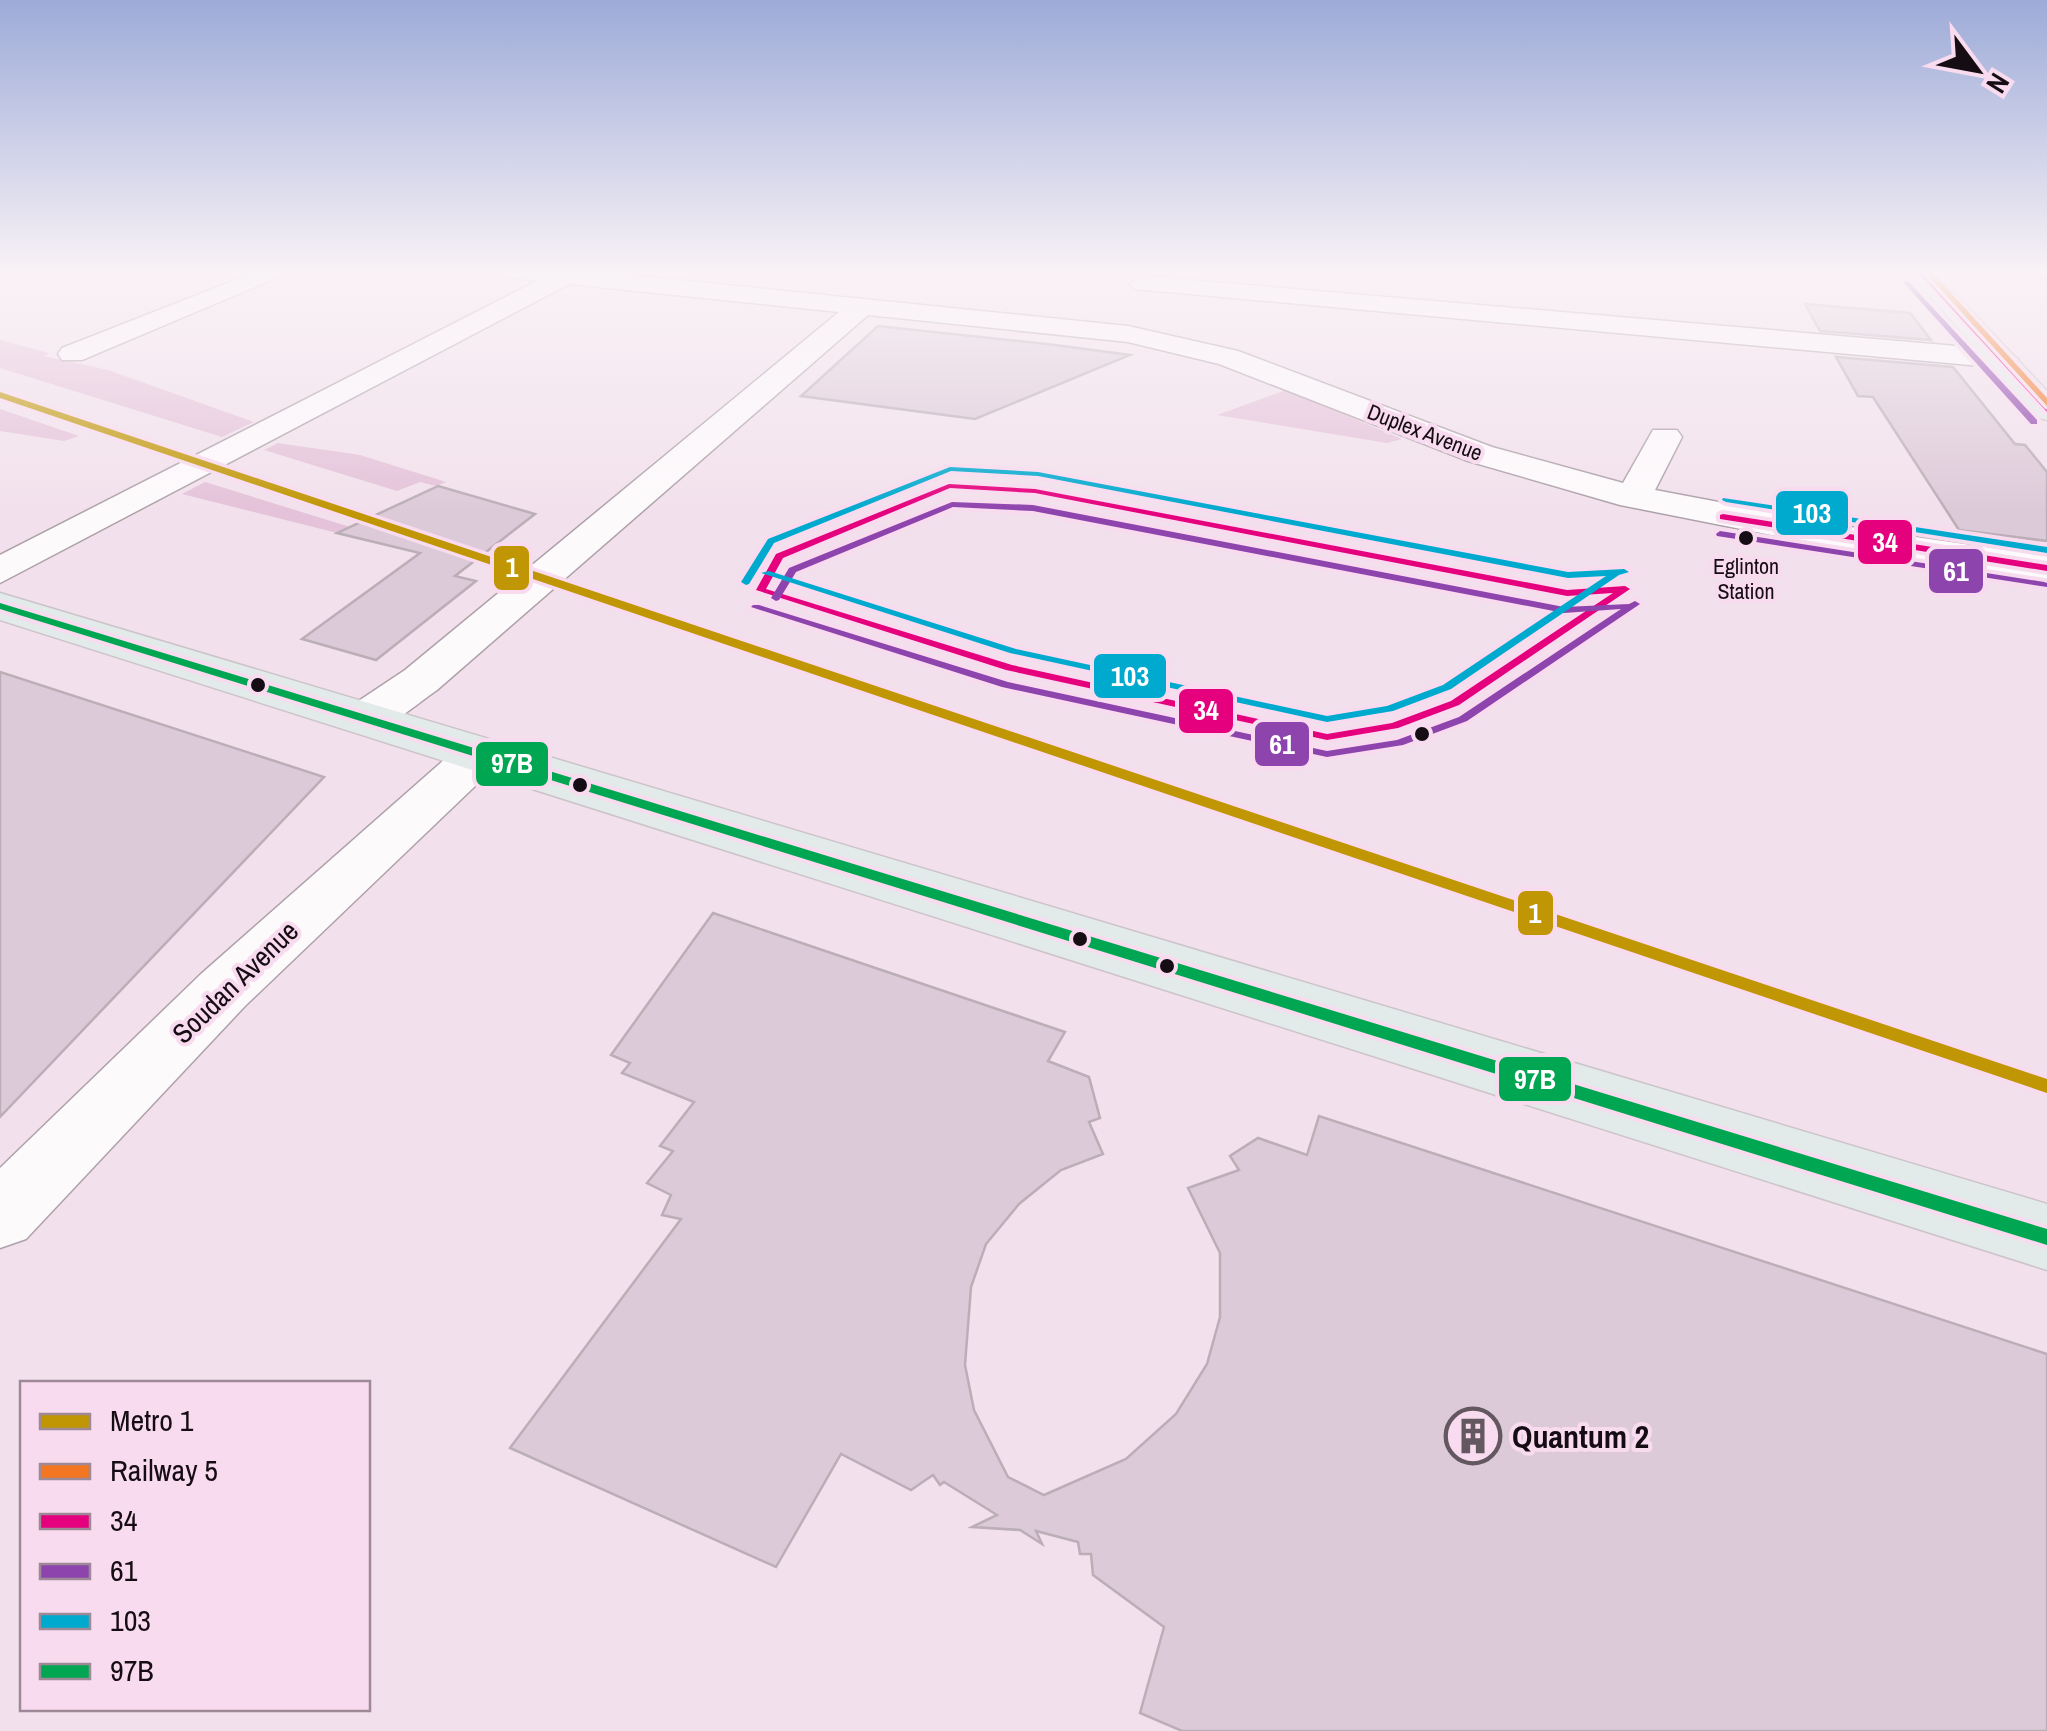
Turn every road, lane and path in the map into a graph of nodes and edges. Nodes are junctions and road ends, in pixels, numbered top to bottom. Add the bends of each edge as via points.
1 (80, 351) edge
2 (421, 351) edge
3 (810, 351) edge
4 (1200, 351) edge
5 (1917, 351) edge
6 (1995, 351) edge
7 (72, 354) dead end
8 (2003, 359) junction
9 (2042, 398) edge
10 (1665, 437) dead end
11 (1633, 497) junction
12 (2047, 568) edge
13 (3, 600) edge
14 (365, 718) junction
15 (478, 756) junction
16 (0, 1216) edge
17 (2047, 1237) edge

1 - 7 street
2 - 13 street via 162,486
3 - 14 street via 421,680
4 - 11 street, Duplex Avenue via 1480,454
5 - 8 street
6 - 8 main road
8 - 9 main road
10 - 11 street
11 - 12 street, Duplex Avenue
13 - 14 main road
14 - 15 main road
15 - 16 street, Soudan Avenue via 223,990
15 - 17 main road

